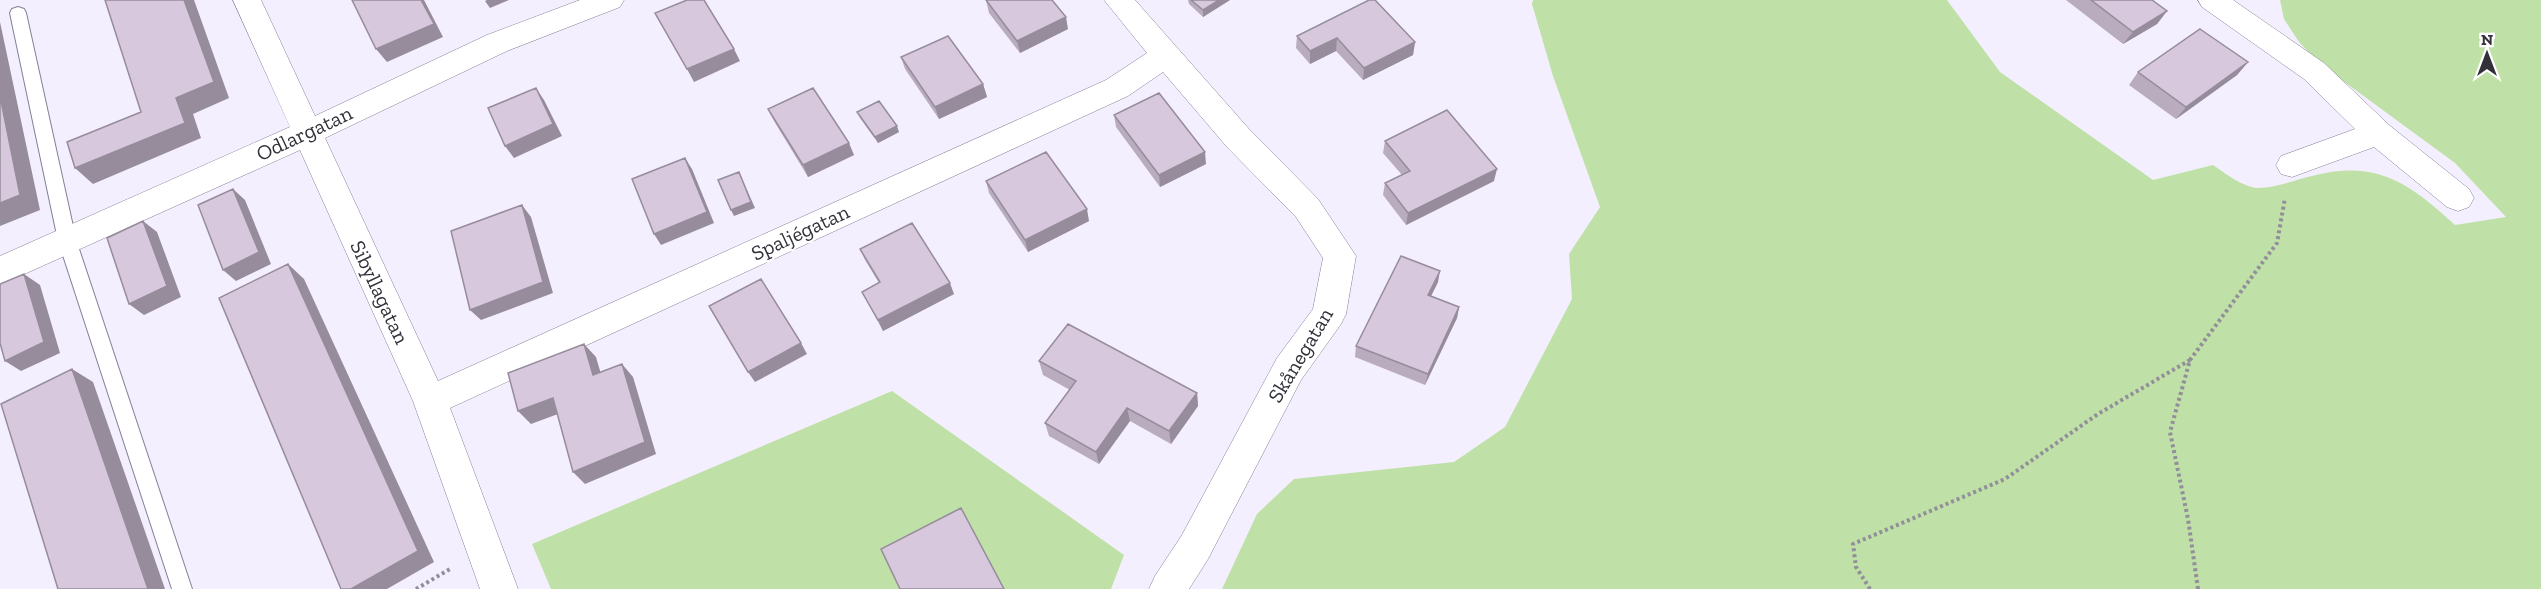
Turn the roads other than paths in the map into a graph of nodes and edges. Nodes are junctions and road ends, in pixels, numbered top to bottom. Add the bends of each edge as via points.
1 (248, 0) edge
2 (610, 0) edge
3 (1118, 0) edge
4 (2212, 0) edge
5 (18, 13) dead end
6 (1165, 56) junction
7 (307, 133) junction
8 (2378, 133) junction
9 (2292, 165) road end
10 (2458, 198) dead end
11 (67, 240) junction
12 (0, 271) edge
13 (430, 401) junction
14 (182, 589) edge
15 (499, 589) edge
16 (1168, 589) edge

1 - 7 street, Sibyllagatan
2 - 7 street, Odlargatan via 497,43
3 - 6 street, Skånegatan
4 - 8 street via 2314,71
5 - 11 lane
6 - 13 street, Spaljégatan via 1116,88
6 - 16 street, Skånegatan via 1306,208 1340,256 1329,314 1289,369 1196,547
7 - 11 street, Odlargatan
7 - 13 street, Sibyllagatan
8 - 9 street
8 - 10 street
11 - 12 street, Odlargatan
11 - 14 lane
13 - 15 street, Sibyllagatan

